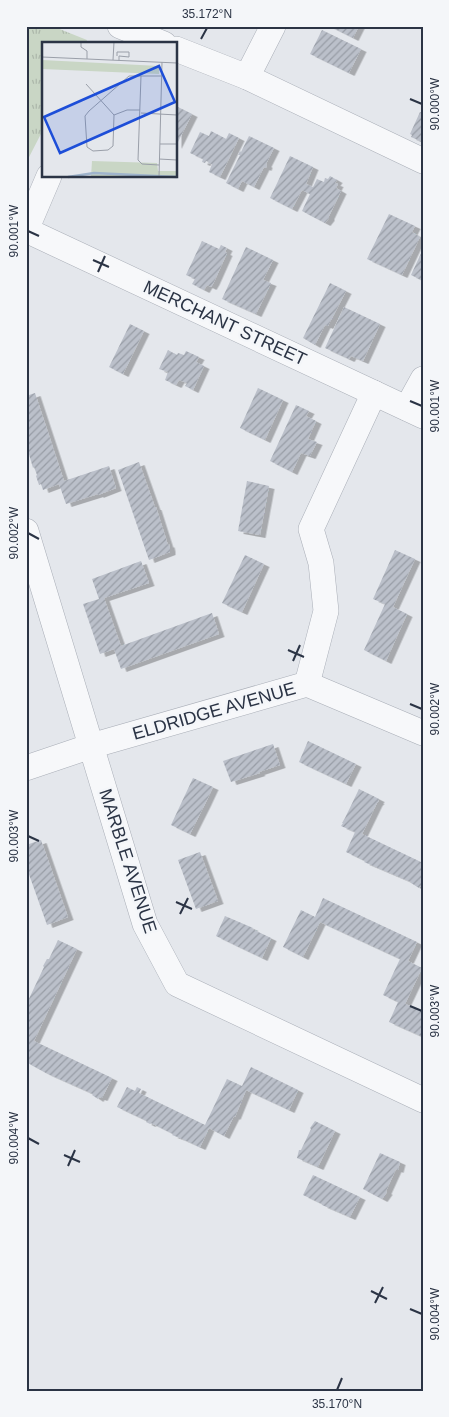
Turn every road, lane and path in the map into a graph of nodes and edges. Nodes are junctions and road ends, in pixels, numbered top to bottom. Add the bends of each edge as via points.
1 (114, 26) edge
2 (120, 26) edge
3 (273, 26) edge
4 (107, 42) edge
5 (159, 42) edge
6 (178, 50) edge
7 (248, 77) junction
8 (423, 161) edge
9 (48, 178) edge
10 (26, 230) edge
11 (423, 379) edge
12 (374, 392) junction
13 (415, 412) edge
14 (26, 531) edge
15 (307, 684) junction
16 (423, 733) edge
17 (91, 746) junction
18 (26, 768) edge
19 (423, 1100) edge

1 - 4 street
2 - 5 street
3 - 7 street
6 - 7 street
7 - 8 street
9 - 10 street
10 - 12 street, MERCHANT STREET
11 - 13 street
12 - 13 street, MERCHANT STREET
12 - 15 street, ELDRIDGE AVENUE via 311,529 321,563 326,611
14 - 17 street, MARBLE AVENUE
15 - 16 street
15 - 17 street, ELDRIDGE AVENUE
17 - 18 street, ELDRIDGE AVENUE
17 - 19 street, MARBLE AVENUE via 146,924 177,984

